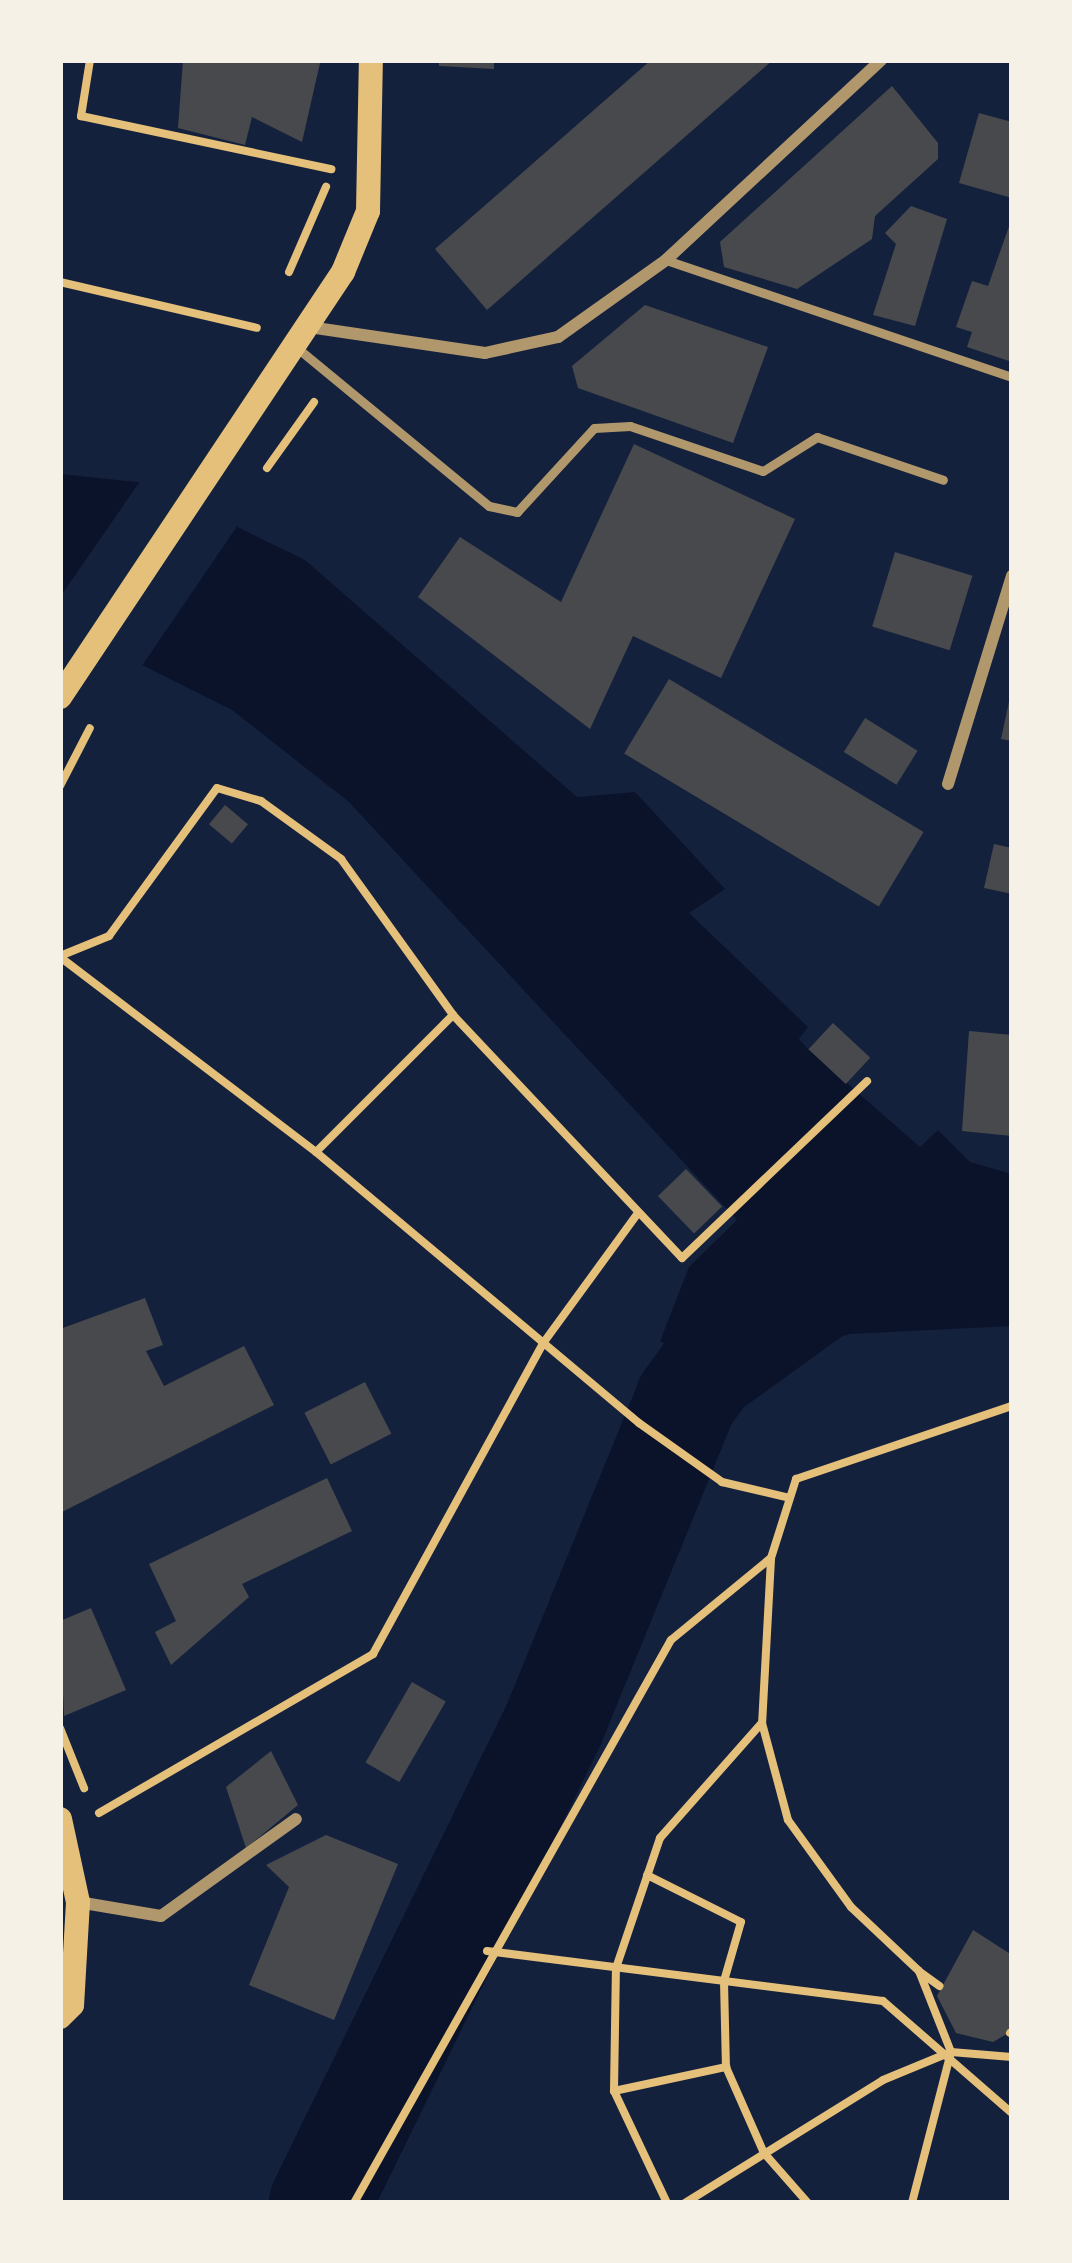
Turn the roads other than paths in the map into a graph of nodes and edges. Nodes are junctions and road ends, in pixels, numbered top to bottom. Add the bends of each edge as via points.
1 (371, 60) edge
2 (881, 60) edge
3 (666, 260) junction
4 (303, 337) junction
5 (1012, 377) edge
6 (943, 480) dead end
7 (1012, 576) edge
8 (1009, 593) edge
9 (60, 698) edge
10 (948, 784) dead end
11 (60, 1819) edge
12 (296, 1819) dead end
13 (78, 1902) junction
14 (60, 2017) edge

1 - 4 main road via 368,211
2 - 3 street
3 - 4 street via 558,337 484,353
3 - 5 lane
4 - 6 lane via 502,509 517,512 594,428 630,426 763,471 818,436
4 - 9 main road
7 - 8 street
8 - 10 street
11 - 13 main road
12 - 13 street via 161,1916
13 - 14 main road via 72,2005

